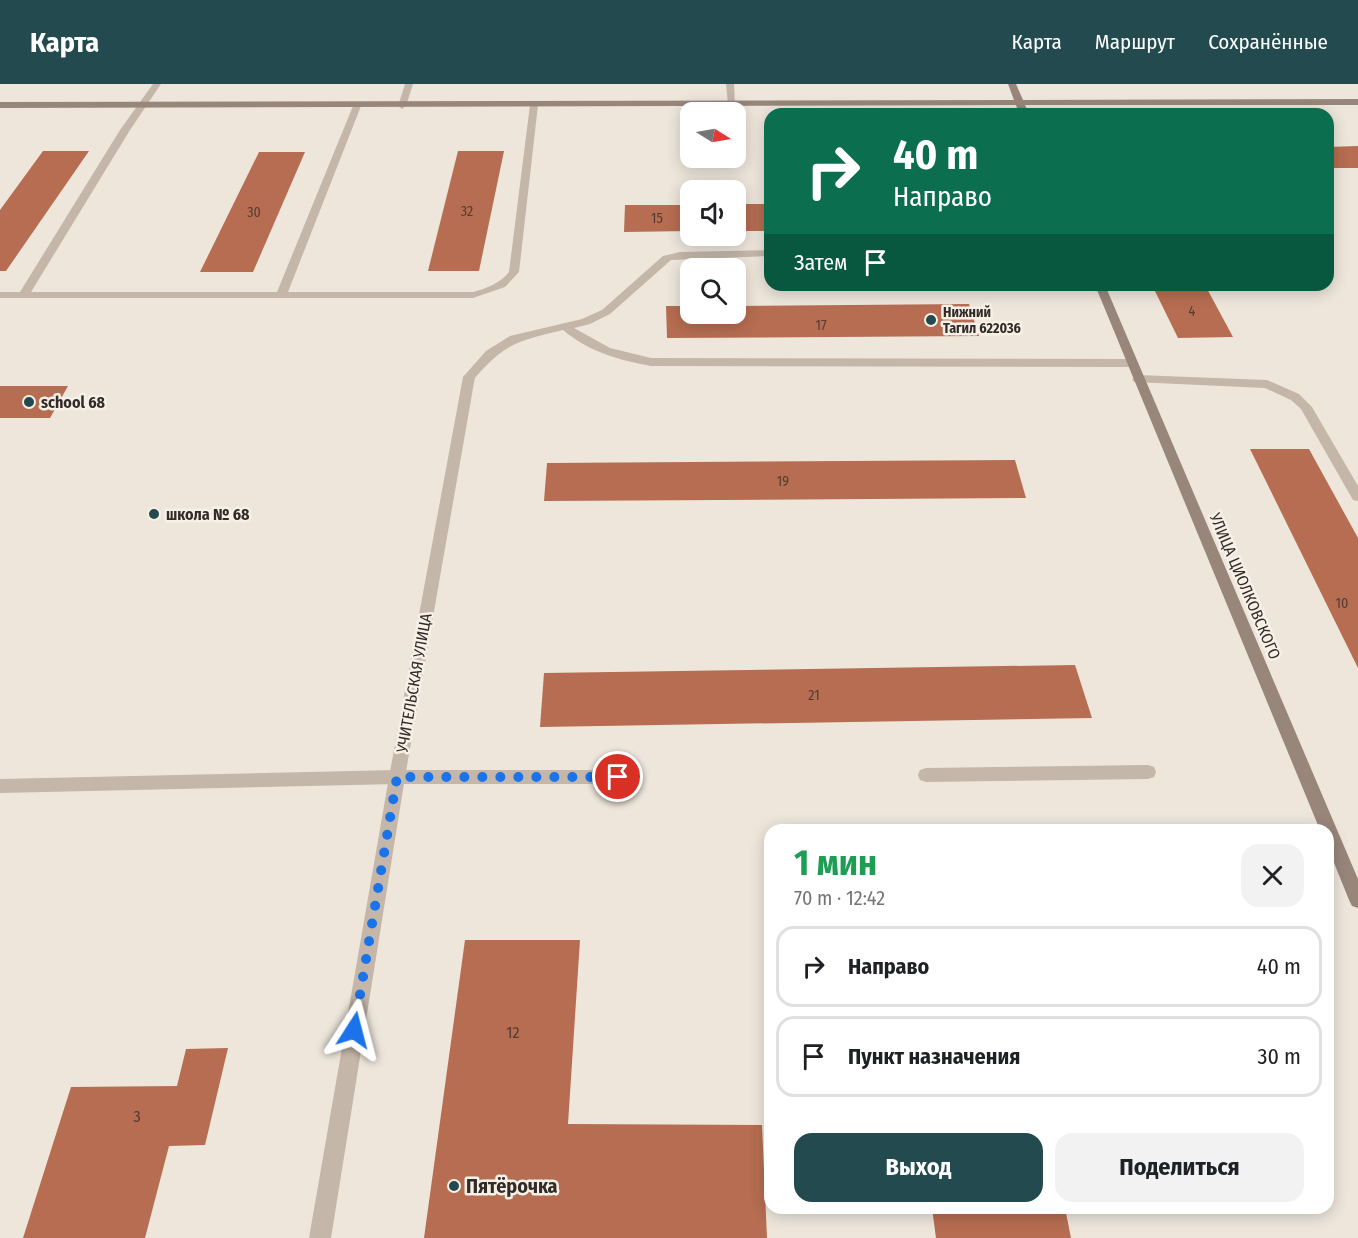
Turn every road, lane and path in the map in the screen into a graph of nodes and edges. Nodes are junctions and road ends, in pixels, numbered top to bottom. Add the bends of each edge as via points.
1 (157, 84) edge
2 (409, 84) edge
3 (730, 84) edge
4 (1011, 84) edge
5 (732, 102) edge
6 (1020, 102) junction
7 (1358, 102) edge
8 (680, 104) edge
9 (746, 104) edge
10 (0, 105) edge
11 (142, 105) junction
12 (534, 105) junction
13 (357, 106) junction
14 (402, 106) junction
15 (1022, 108) edge
16 (764, 253) edge
17 (1102, 291) edge
18 (0, 295) edge
19 (23, 295) junction
20 (281, 295) junction
21 (566, 327) junction
22 (1132, 363) junction
23 (1138, 379) junction
24 (1358, 497) edge
25 (1148, 772) dead end
26 (926, 776) dead end
27 (397, 777) junction
28 (618, 777) dead end
29 (0, 786) edge
30 (1326, 824) edge
31 (1334, 843) edge
32 (1358, 900) edge
33 (320, 1238) edge

1 - 11 street
2 - 14 street
3 - 5 street
4 - 6 main road
6 - 7 main road
6 - 9 main road
6 - 15 main road
8 - 12 main road
10 - 11 main road
11 - 13 main road
11 - 19 street
12 - 14 main road
12 - 20 street via 514,272 509,280 473,295
13 - 14 main road
13 - 20 street
16 - 21 street via 667,258 606,312
17 - 22 main road, УЛИЦА ЦИОЛКОВСКОГО
18 - 19 street
19 - 20 street
21 - 22 street via 599,349 651,362
21 - 27 street, УЧИТЕЛЬСКАЯ УЛИЦА via 514,338 490,353 469,377
22 - 23 main road, УЛИЦА ЦИОЛКОВСКОГО
23 - 24 street via 1267,384 1282,389 1306,407
23 - 30 main road, УЛИЦА ЦИОЛКОВСКОГО
25 - 26 street
27 - 28 street
27 - 29 street
27 - 33 street, УЧИТЕЛЬСКАЯ УЛИЦА
31 - 32 main road, УЛИЦА ЦИОЛКОВСКОГО

